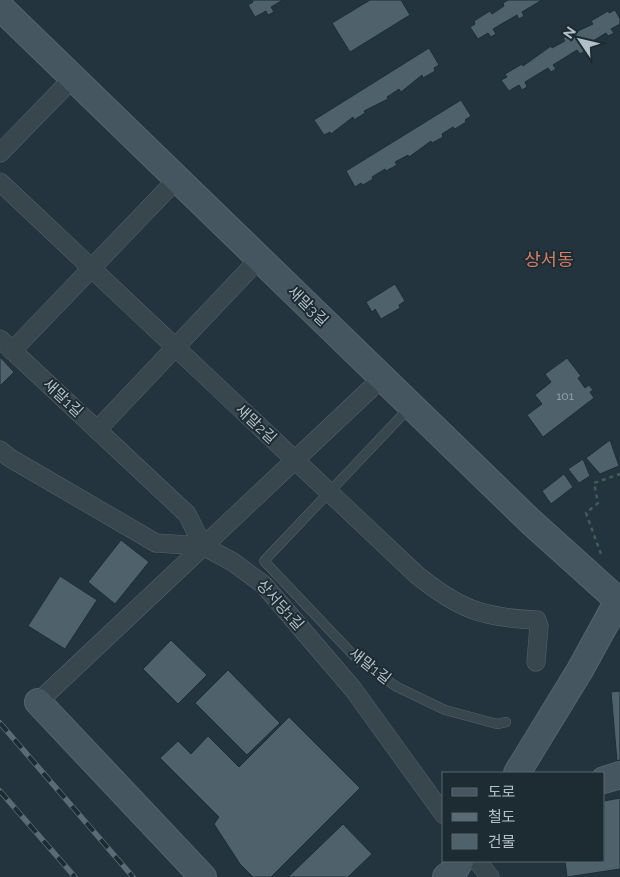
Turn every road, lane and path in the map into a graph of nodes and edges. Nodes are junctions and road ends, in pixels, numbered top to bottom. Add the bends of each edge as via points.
1 (0, 7) edge
2 (73, 78) junction
3 (0, 153) edge
4 (177, 179) junction
5 (0, 182) edge
6 (259, 259) junction
7 (92, 269) junction
8 (6, 345) edge
9 (175, 348) junction
10 (382, 378) junction
11 (411, 406) junction
12 (97, 430) junction
13 (0, 450) edge
14 (295, 460) junction
15 (620, 474) edge
16 (329, 492) junction
17 (203, 546) junction
18 (600, 554) dead end
19 (620, 600) edge
20 (536, 662) dead end
21 (38, 702) joint
22 (506, 722) dead end
23 (518, 772) edge
24 (620, 775) edge
25 (605, 780) edge
26 (442, 812) edge
27 (478, 862) edge
28 (203, 877) edge
29 (490, 877) edge

1 - 2 street, 새말3길
2 - 3 street
2 - 4 street, 새말3길
4 - 6 street, 새말3길
4 - 7 street
5 - 7 street, 새말2길
6 - 9 street
6 - 10 street, 새말3길
7 - 8 street
7 - 9 street, 새말2길
8 - 12 street, 새말1길
9 - 12 street
9 - 14 street, 새말2길
10 - 11 street, 새말3길
10 - 14 street
11 - 16 lane
11 - 19 street, 새말3길 via 530,522
12 - 17 street, 새말1길 via 187,514
13 - 17 street, 상서당1길 via 156,543
14 - 16 street, 새말2길
14 - 17 street
15 - 18 path via 594,483 598,503 586,513
16 - 20 street, 새말2길 via 438,592 465,608 492,616 537,620
16 - 22 lane, 새말1길 via 264,561 359,661 397,688 445,710 497,724
17 - 21 street
17 - 26 street, 상서당1길 via 233,562 264,585 352,689
19 - 23 street
21 - 28 street
24 - 25 street
27 - 29 street

